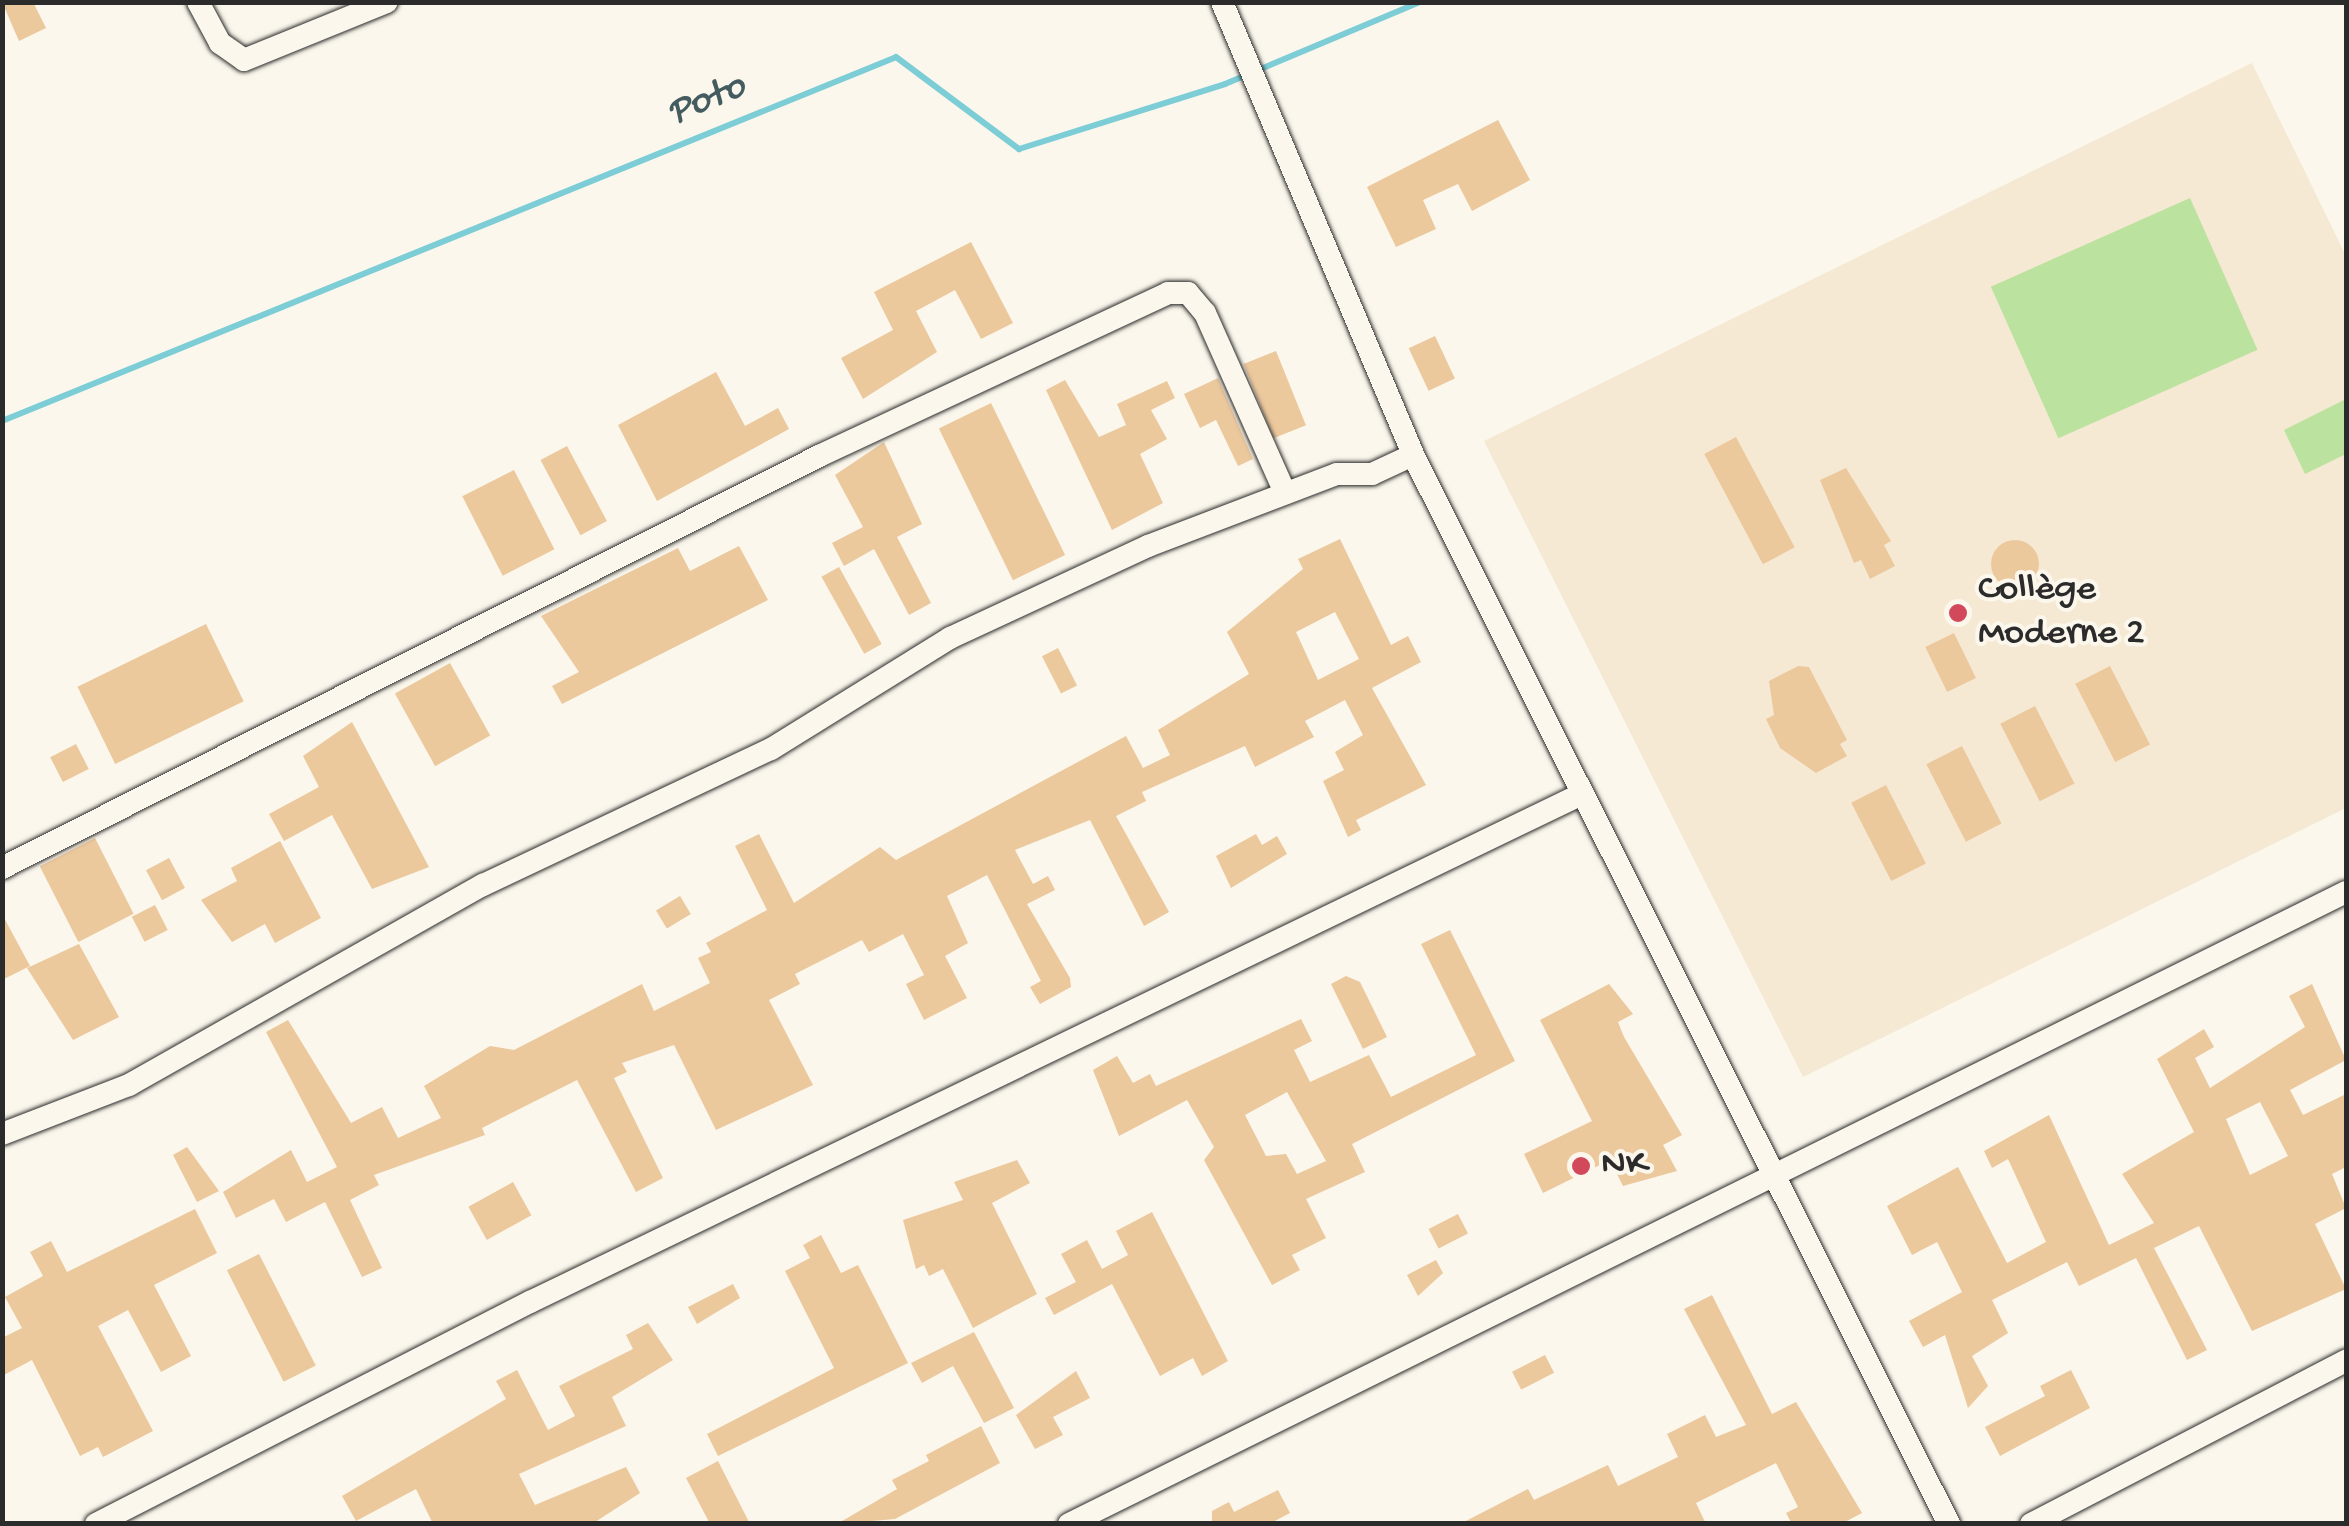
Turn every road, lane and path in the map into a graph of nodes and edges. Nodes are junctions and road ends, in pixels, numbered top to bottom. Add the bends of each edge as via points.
1 (198, 2) edge
2 (388, 2) edge
3 (1222, 2) edge
4 (1413, 455) junction
5 (1284, 494) junction
6 (1582, 794) junction
7 (2, 868) edge
8 (2346, 892) edge
9 (2, 1134) edge
10 (1774, 1173) junction
11 (2346, 1361) edge
12 (96, 1524) edge
13 (1069, 1524) edge
14 (1949, 1524) edge
15 (2032, 1524) edge

1 - 2 street via 220,43 244,60 280,53
3 - 4 street
4 - 5 street
4 - 6 street
5 - 7 street via 1205,313 1188,294 1168,293 819,456
5 - 9 street via 950,638 770,749 483,884 129,1085
6 - 10 street
6 - 12 street via 530,1302
8 - 10 street
10 - 13 street
10 - 14 street
11 - 15 street

